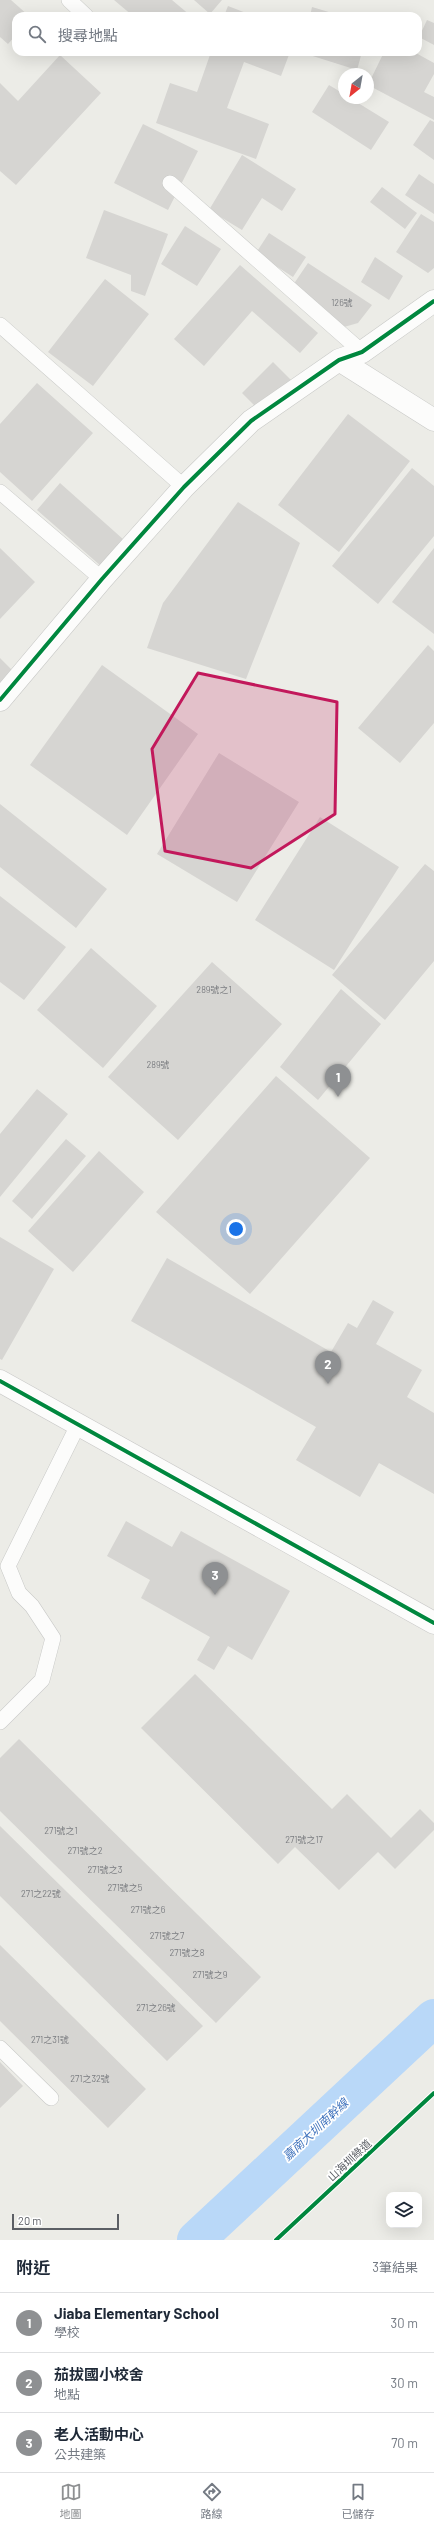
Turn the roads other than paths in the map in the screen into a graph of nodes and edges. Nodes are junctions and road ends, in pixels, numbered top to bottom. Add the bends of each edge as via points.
1 (69, 0) edge
2 (82, 12) edge
3 (170, 182) dead end
4 (434, 301) edge
5 (0, 325) edge
6 (362, 352) junction
7 (339, 360) junction
8 (434, 420) edge
9 (184, 487) junction
10 (0, 492) edge
11 (102, 579) junction
12 (0, 700) edge
13 (0, 1382) edge
14 (78, 1425) junction
15 (434, 1623) edge
16 (0, 1722) edge
17 (0, 2048) edge
18 (51, 2098) dead end

1 - 2 lane
3 - 6 lane
4 - 6 street
5 - 9 lane
6 - 7 street
7 - 8 street
7 - 9 street via 251,421
9 - 11 street
10 - 11 lane
11 - 12 street
13 - 14 street
14 - 15 street
14 - 16 lane via 8,1566 19,1593 32,1606 53,1638 42,1680
17 - 18 lane

